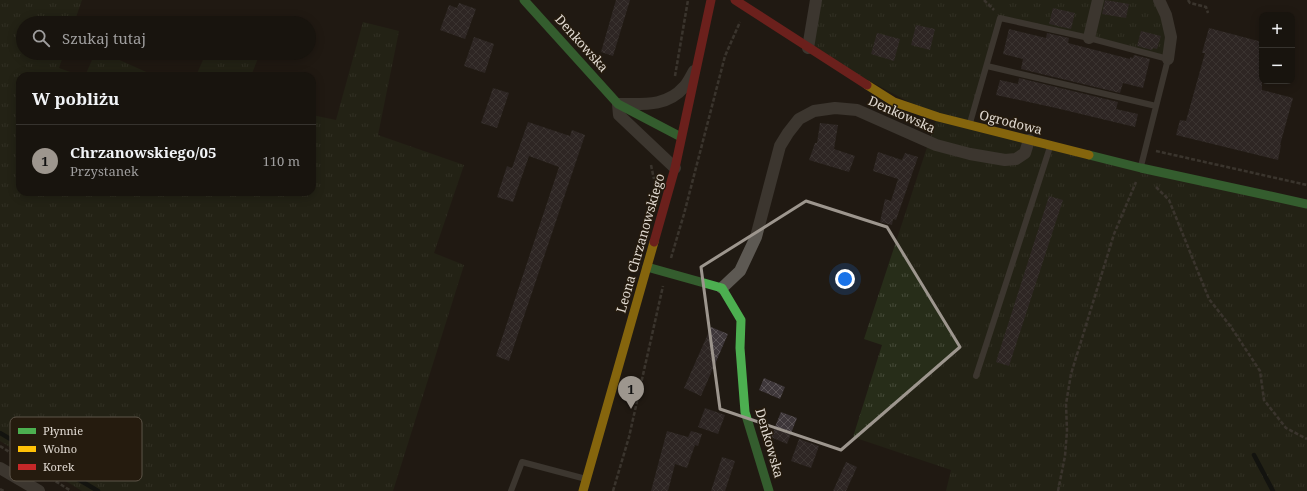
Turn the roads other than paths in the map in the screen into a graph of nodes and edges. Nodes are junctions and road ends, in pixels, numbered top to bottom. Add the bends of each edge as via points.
1 (524, 0) edge
2 (711, 0) edge
3 (736, 0) edge
4 (816, 0) edge
5 (1098, 0) edge
6 (1159, 0) edge
7 (1089, 38) junction
8 (808, 48) junction
9 (1168, 59) junction
10 (698, 65) junction
11 (987, 66) junction
12 (618, 104) junction
13 (1156, 106) junction
14 (969, 125) junction
15 (682, 137) junction
16 (1029, 140) junction
17 (1051, 145) junction
18 (675, 168) junction
19 (1141, 168) junction
20 (1307, 204) edge
21 (647, 267) junction
22 (722, 288) junction
23 (976, 376) dead end
24 (0, 468) edge
25 (10, 474) edge
26 (586, 479) junction
27 (21, 481) edge
28 (38, 491) edge
29 (512, 491) edge
30 (583, 491) edge
31 (769, 491) edge

1 - 12 street, Denkowska
2 - 10 street, Leona Chrzanowskiego
3 - 8 street, Ogrodowa
4 - 8 street
5 - 7 street
6 - 9 street via 1166,15 1171,37
7 - 9 lane
7 - 11 lane via 1000,18
8 - 14 street, Ogrodowa via 894,102
9 - 13 lane
10 - 12 street via 684,87 664,102
10 - 15 street, Leona Chrzanowskiego
11 - 13 lane
11 - 14 lane
12 - 15 street, Denkowska
12 - 18 street, Denkowska via 619,115
13 - 19 lane
14 - 16 street, Ogrodowa
15 - 18 street, Leona Chrzanowskiego
16 - 17 street, Ogrodowa
16 - 22 street, Denkowska via 1025,153 1016,159 1005,160 970,154 936,144 857,110 835,108 814,111 799,119 780,146 756,237 740,271
17 - 19 street, Ogrodowa
17 - 23 lane
18 - 21 street, Leona Chrzanowskiego
19 - 20 street, Ogrodowa
21 - 22 street
21 - 26 street, Leona Chrzanowskiego
22 - 31 street, Denkowska via 741,320 740,348 745,412
24 - 25 street
26 - 29 lane via 522,462
26 - 30 street, Leona Chrzanowskiego
27 - 28 street

